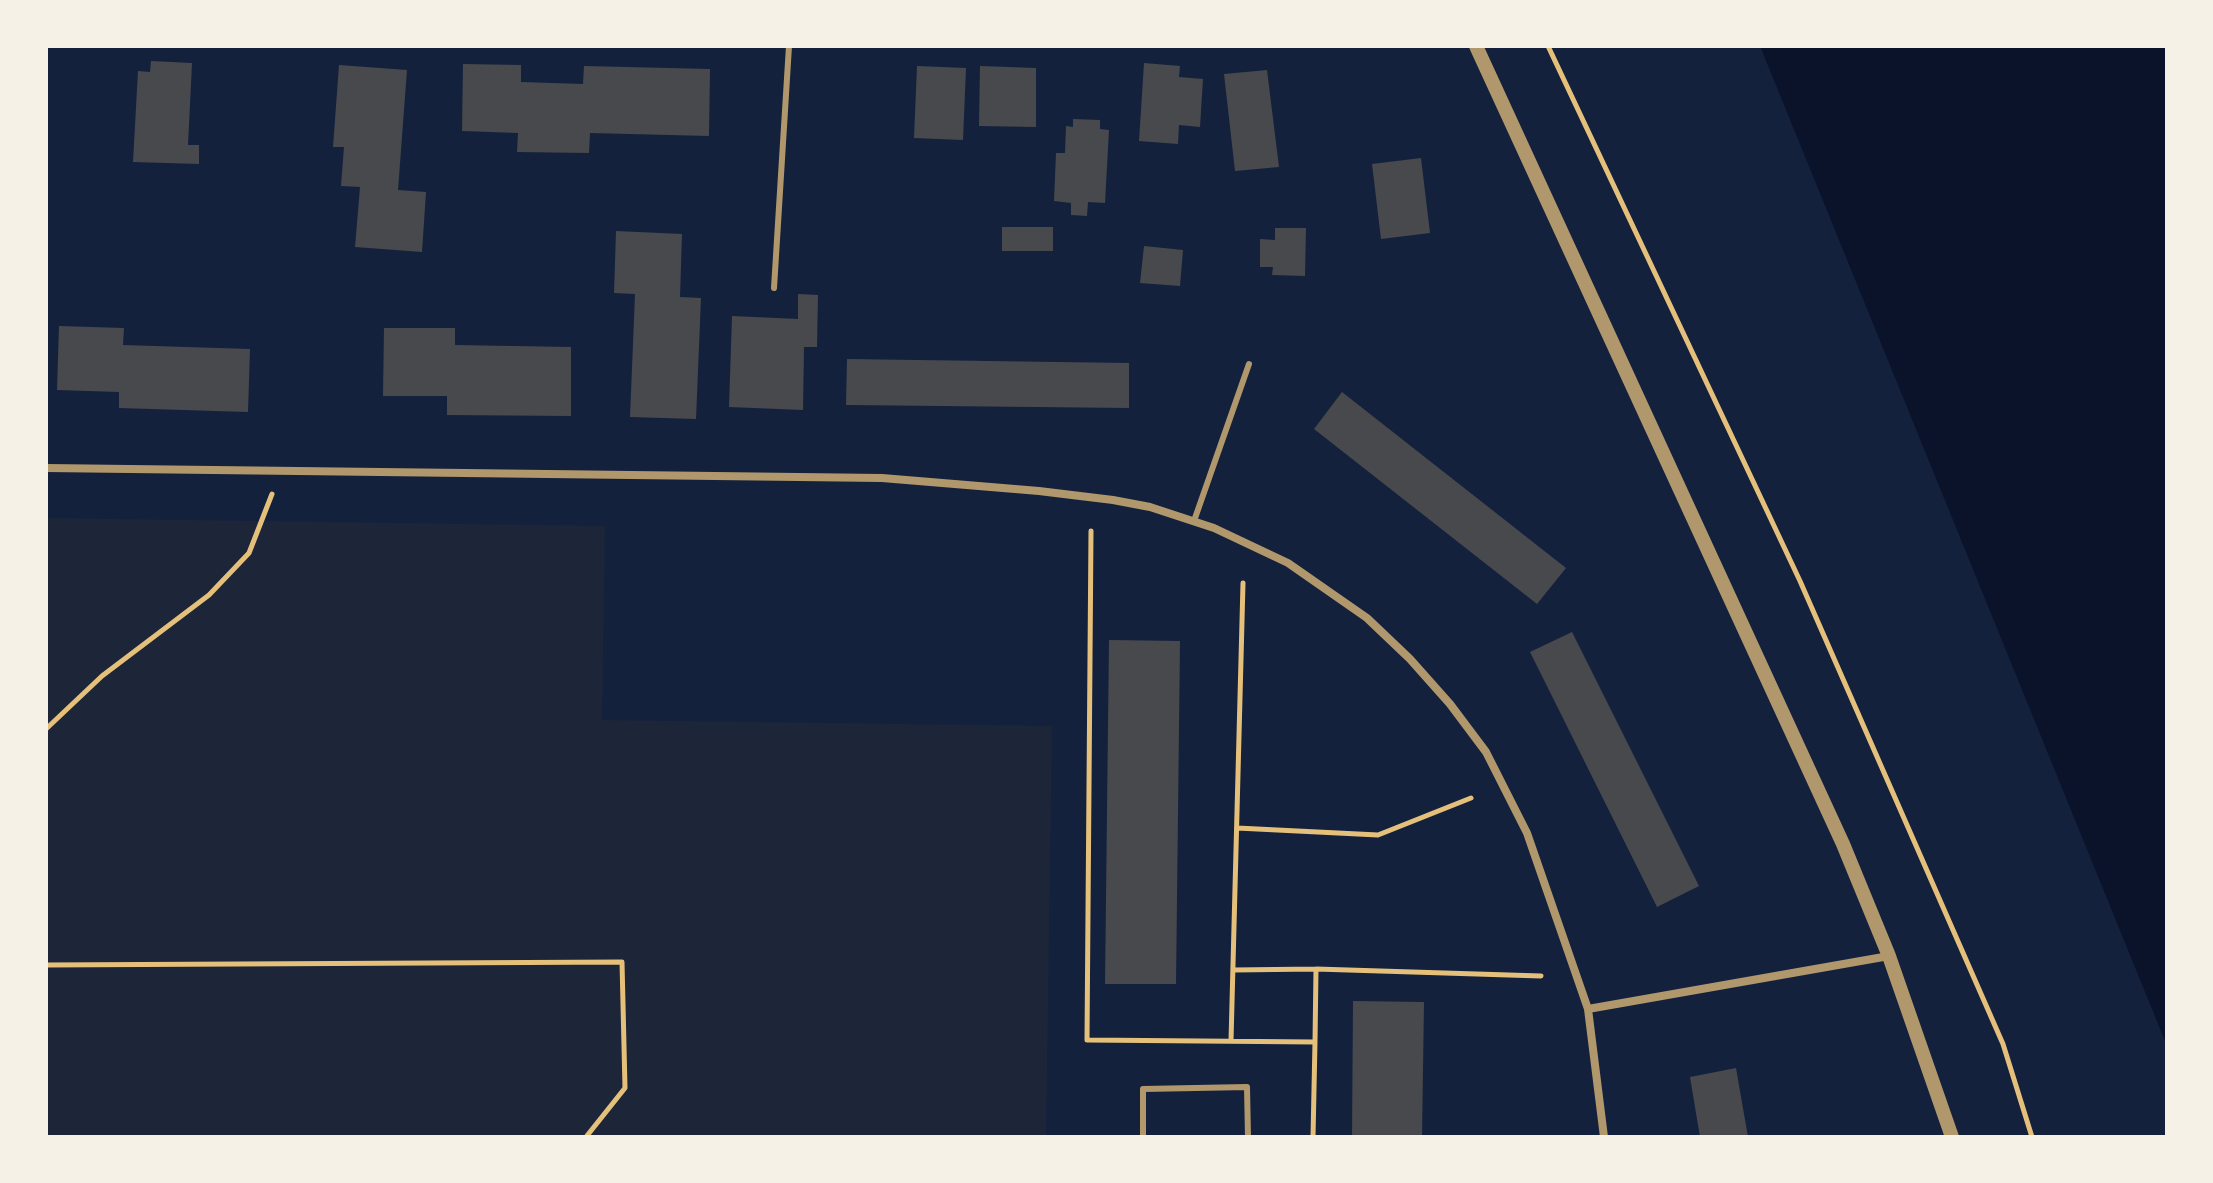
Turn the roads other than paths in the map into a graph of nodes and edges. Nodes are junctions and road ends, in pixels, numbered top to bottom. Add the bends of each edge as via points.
1 (789, 46) edge
2 (1476, 46) edge
3 (774, 288) dead end
4 (1249, 364) dead end
5 (46, 468) edge
6 (1194, 521) junction
7 (1889, 956) junction
8 (1588, 1009) junction
9 (1143, 1137) edge
10 (1248, 1137) edge
11 (1604, 1137) edge
12 (1952, 1137) edge

1 - 3 lane
2 - 7 street via 1843,844
4 - 6 lane
5 - 6 street via 882,478 1113,500
6 - 8 street via 1288,563 1329,590 1367,618 1450,704 1486,752 1527,833
7 - 8 street
7 - 12 street
8 - 11 street
9 - 10 lane via 1143,1089 1247,1087

